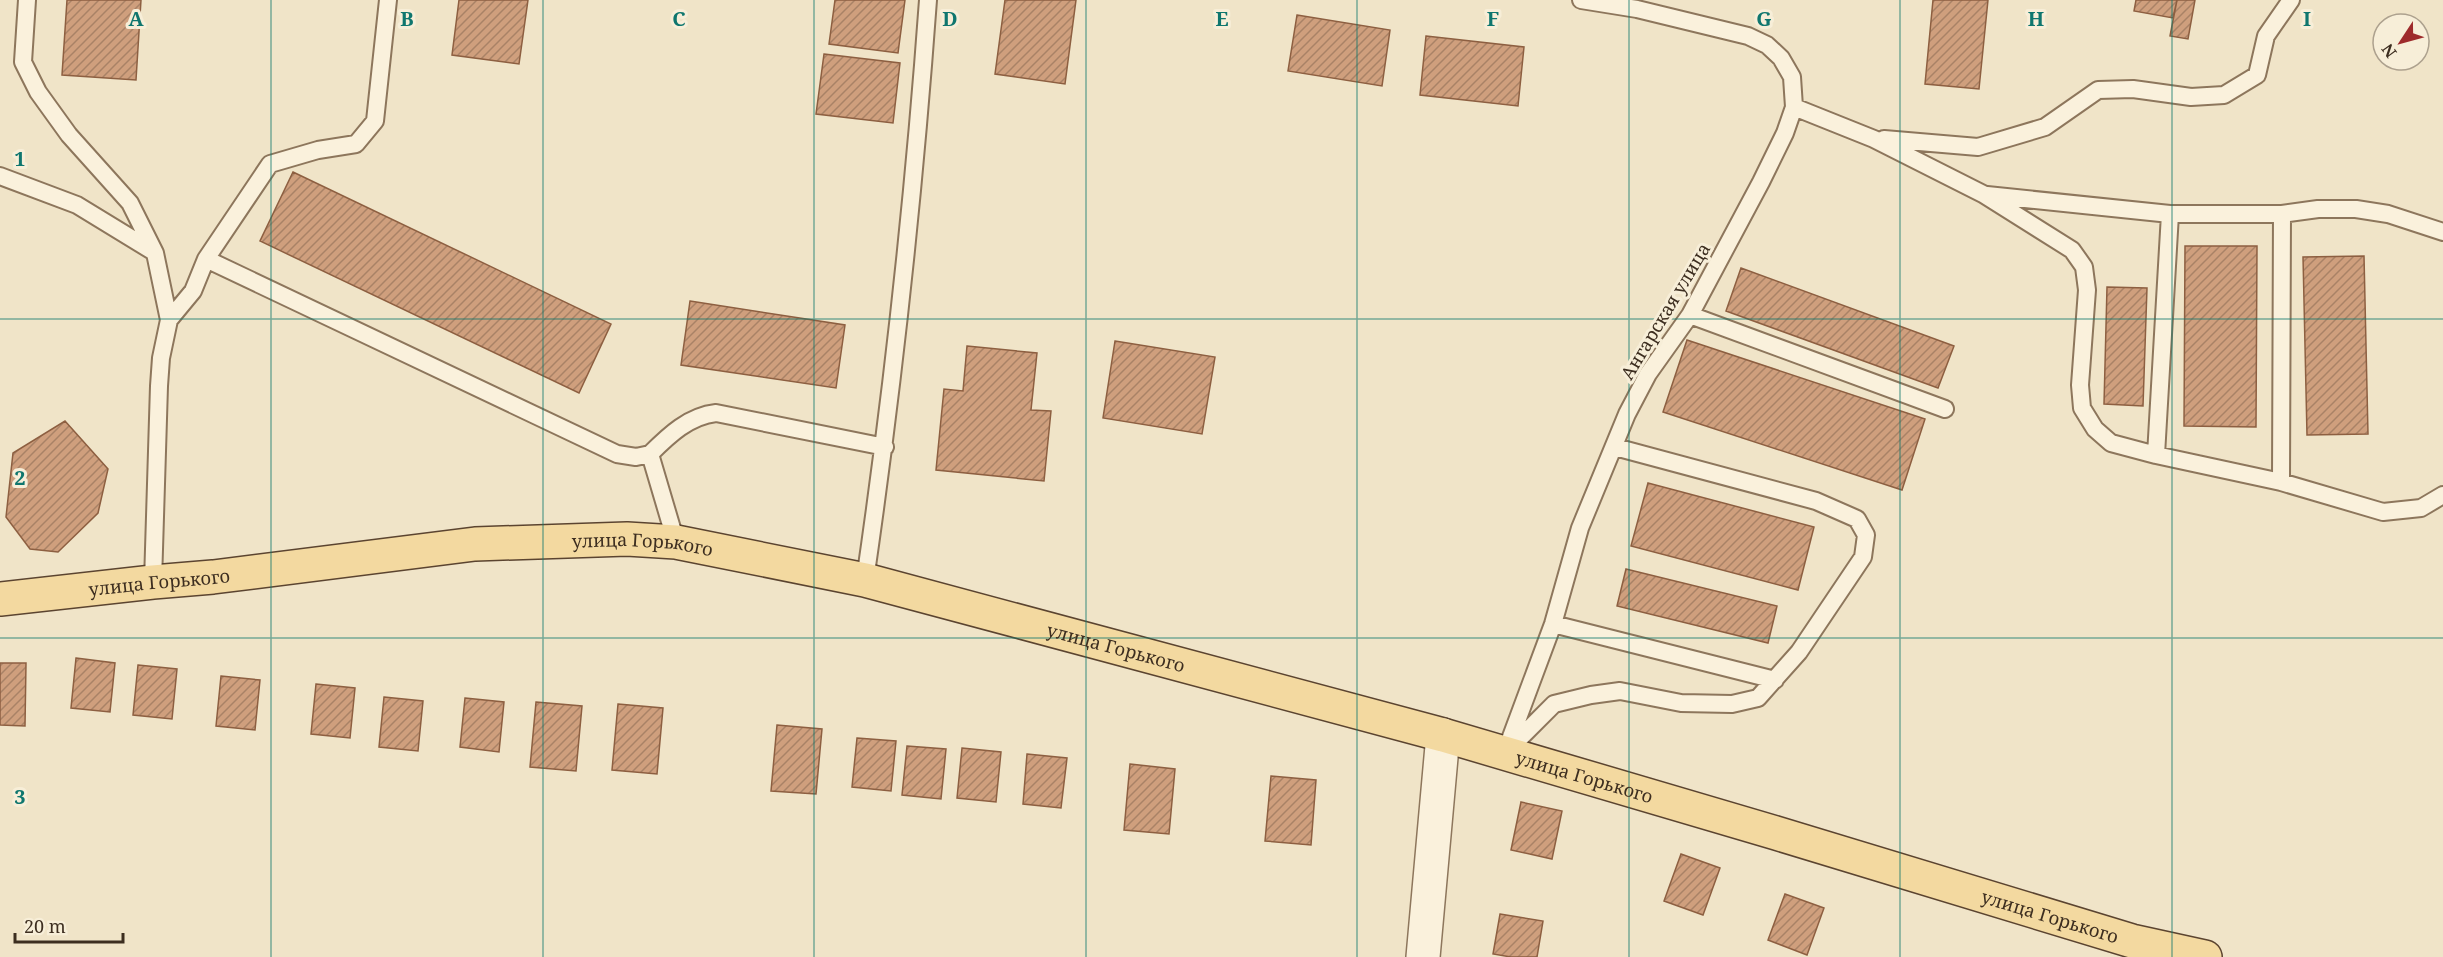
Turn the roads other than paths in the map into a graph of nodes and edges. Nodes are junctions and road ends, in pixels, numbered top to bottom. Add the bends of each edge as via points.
1 (27, 0) edge
2 (388, 0) edge
3 (928, 0) edge
4 (1581, 0) edge
5 (2291, 0) edge
6 (1794, 107) junction
7 (1874, 139) junction
8 (0, 176) edge
9 (1983, 194) junction
10 (2170, 214) junction
11 (2282, 214) junction
12 (2443, 232) edge
13 (155, 253) junction
14 (206, 259) junction
15 (1690, 315) junction
16 (169, 320) junction
17 (1945, 409) dead end
18 (885, 447) junction
19 (1615, 447) junction
20 (650, 454) junction
21 (2156, 455) junction
22 (2281, 482) junction
23 (2443, 495) edge
24 (676, 542) junction
25 (865, 580) junction
26 (153, 582) junction
27 (0, 599) edge
28 (1553, 624) junction
29 (1775, 680) junction
30 (1443, 735) junction
31 (1505, 753) junction
32 (1423, 957) edge
33 (2205, 957) edge

1 - 13 lane via 23,62 38,92 69,135 130,203
2 - 14 lane via 375,121 356,144 270,164
3 - 18 lane via 916,160
4 - 6 lane, Ангарская улица via 1637,9 1748,36 1767,45 1781,58 1792,77
5 - 7 lane via 2266,36 2257,75 2224,95 2191,98 2133,89 2098,90 2045,127 1978,147
6 - 7 lane
6 - 15 lane, Ангарская улица via 1761,182
7 - 9 lane
8 - 13 lane via 77,205
9 - 10 lane
9 - 21 lane via 2072,250 2084,267 2087,290 2082,408 2095,429 2111,443
10 - 11 lane
10 - 21 lane
11 - 12 lane via 2356,209 2388,214
11 - 22 lane
13 - 16 lane
14 - 16 lane via 192,291
14 - 20 lane via 617,454
15 - 17 lane
15 - 19 lane, Ангарская улица via 1648,374
16 - 26 lane via 159,386
18 - 20 lane via 716,413 702,414 674,431
18 - 25 lane
19 - 28 lane, Ангарская улица via 1580,528
19 - 29 lane via 1816,501 1857,519 1866,535 1863,557
20 - 24 lane
21 - 22 lane
22 - 23 lane via 2383,513 2421,508
24 - 25 main road, улица Горького
24 - 26 main road, улица Горького via 627,539 475,544
25 - 30 main road, улица Горького
26 - 27 main road, улица Горького
28 - 29 lane
28 - 31 lane, Ангарская улица
29 - 31 lane via 1758,698 1731,704 1681,703 1620,691 1554,704
30 - 31 main road, улица Горького
30 - 32 street
31 - 33 main road, улица Горького via 2132,941

